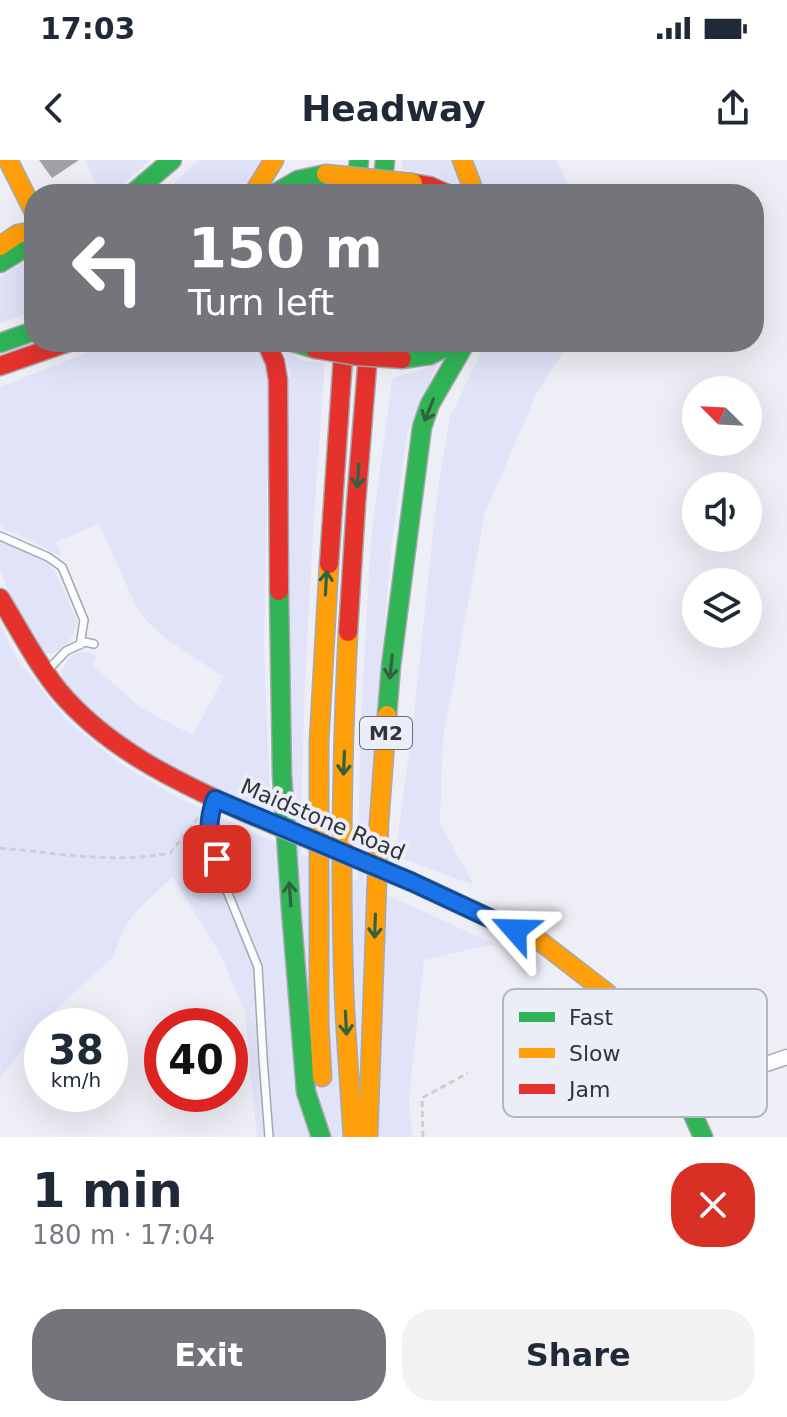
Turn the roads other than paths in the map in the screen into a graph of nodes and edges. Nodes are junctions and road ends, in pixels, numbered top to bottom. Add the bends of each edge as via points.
1 (8, 160) edge
2 (172, 160) edge
3 (274, 160) edge
4 (287, 160) edge
5 (359, 160) edge
6 (385, 160) edge
7 (462, 160) edge
8 (144, 184) edge
9 (259, 184) edge
10 (276, 184) edge
11 (290, 184) edge
12 (357, 184) edge
13 (383, 184) edge
14 (419, 184) edge
15 (471, 184) edge
16 (24, 192) edge
17 (24, 233) edge
18 (0, 246) edge
19 (24, 248) edge
20 (0, 263) edge
21 (24, 334) edge
22 (0, 343) edge
23 (42, 352) edge
24 (270, 352) edge
25 (280, 352) edge
26 (333, 352) edge
27 (343, 352) edge
28 (368, 352) edge
29 (438, 352) edge
30 (460, 352) edge
31 (0, 366) edge
32 (279, 405) junction
33 (0, 536) edge
34 (0, 598) edge
35 (94, 644) dead end
36 (80, 645) junction
37 (45, 672) junction
38 (209, 805) junction
39 (602, 989) edge
40 (787, 1057) edge
41 (767, 1064) edge
42 (369, 1101) junction
43 (694, 1117) edge
44 (269, 1137) edge
45 (323, 1137) edge
46 (353, 1137) edge
47 (368, 1137) edge
48 (376, 1137) edge
49 (703, 1137) edge

1 - 16 main road
2 - 8 main road
3 - 9 main road
4 - 10 main road
5 - 12 main road
6 - 13 main road
7 - 15 main road
11 - 14 main road, bridge via 326,174
17 - 18 main road
19 - 20 main road
21 - 22 main road
23 - 31 main road
24 - 32 main road
25 - 32 main road via 286,378
26 - 29 main road, bridge via 402,359
45 -> 27 main road via 319,742
28 -> 46 main road, M2 via 343,796 344,992
30 -> 42 main road, M2 via 430,404 415,464 379,822
45 -> 32 main road via 306,1092 282,775
33 - 36 lane via 62,567 84,620
34 - 37 main road, Maidstone Road
35 - 36 lane
36 - 37 lane
37 - 38 main road, Maidstone Road via 81,715
38 - 39 main road, Maidstone Road, bridge via 242,811 541,942
38 - 44 lane via 209,833 225,886 258,967
40 - 41 street
42 - 47 main road, M2
42 - 48 main road
43 - 49 main road, Maidstone Road

